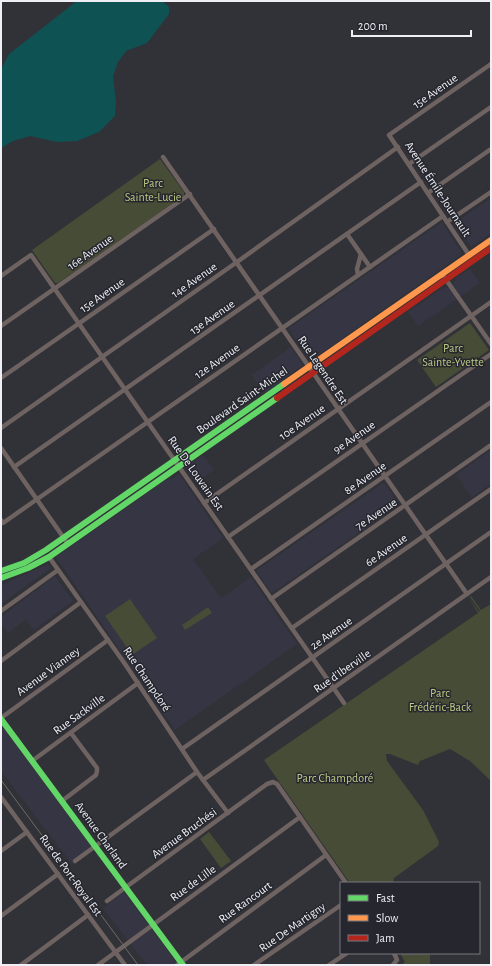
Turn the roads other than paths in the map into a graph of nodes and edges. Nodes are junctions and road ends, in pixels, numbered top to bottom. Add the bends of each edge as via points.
1 (490, 65) edge
2 (491, 107) edge
3 (390, 135) joint
4 (398, 147) junction
5 (491, 150) edge
6 (163, 157) dead end
7 (409, 164) junction
8 (421, 182) junction
9 (491, 192) edge
10 (428, 193) junction
11 (190, 194) junction
12 (443, 216) junction
13 (447, 222) junction
14 (214, 229) junction
15 (347, 234) junction
16 (491, 240) edge
17 (491, 248) edge
18 (361, 254) junction
19 (469, 255) junction
20 (237, 262) junction
21 (370, 267) junction
22 (442, 274) junction
23 (358, 275) junction
24 (1, 276) edge
25 (446, 280) junction
26 (55, 289) junction
27 (260, 295) junction
28 (491, 302) edge
29 (472, 316) junction
30 (78, 323) junction
31 (1, 326) edge
32 (283, 328) junction
33 (491, 344) edge
34 (491, 354) edge
35 (102, 357) junction
36 (309, 366) junction
37 (313, 372) junction
38 (1, 378) edge
39 (125, 389) junction
40 (491, 402) edge
41 (338, 409) junction
42 (148, 422) junction
43 (1, 428) edge
44 (362, 444) junction
45 (491, 446) edge
46 (1, 448) edge
47 (174, 461) junction
48 (178, 466) junction
49 (14, 467) junction
50 (385, 476) junction
51 (491, 489) edge
52 (36, 500) junction
53 (204, 503) junction
54 (405, 506) junction
55 (2, 522) edge
56 (491, 532) edge
57 (426, 535) junction
58 (228, 537) junction
59 (66, 541) junction
60 (50, 557) junction
61 (446, 564) junction
62 (251, 569) junction
63 (58, 570) junction
64 (1, 571) edge
65 (491, 577) edge
66 (1, 578) edge
67 (467, 594) junction
68 (271, 599) junction
69 (81, 602) junction
70 (1, 611) edge
71 (292, 628) junction
72 (108, 640) junction
73 (312, 658) junction
74 (1, 661) edge
75 (138, 683) junction
76 (333, 689) junction
77 (344, 703) dead end
78 (1, 718) edge
79 (71, 733) junction
80 (182, 749) junction
81 (32, 760) junction
82 (197, 772) junction
83 (203, 780) junction
84 (1, 797) edge
85 (62, 801) junction
86 (228, 813) junction
87 (300, 817) junction
88 (27, 832) junction
89 (96, 846) junction
90 (1, 851) edge
91 (326, 855) junction
92 (76, 861) dead end
93 (58, 874) junction
94 (345, 882) edge
95 (126, 887) junction
96 (107, 901) dead end
97 (340, 906) edge
98 (88, 915) junction
99 (1, 916) edge
100 (154, 925) junction
101 (116, 952) junction
102 (346, 954) edge
103 (394, 954) edge
104 (180, 964) edge
105 (21, 965) edge
106 (98, 965) edge
107 (125, 965) edge
108 (254, 965) edge
109 (329, 965) edge
110 (393, 965) edge

1 - 3 street, 15e Avenue
2 - 7 street
3 - 4 street, Avenue Émile-Journault
4 - 7 street, Avenue Émile-Journault
4 - 20 street, 14e Avenue
5 - 10 street
6 - 11 street, Rue Legendre Est
7 - 8 street, Avenue Émile-Journault
8 - 10 street, Avenue Émile-Journault
8 - 15 street, 13e Avenue
9 - 13 street
10 - 12 street, Avenue Émile-Journault
11 - 14 street, Rue Legendre Est
11 - 26 street, 16e Avenue
12 - 13 street, Avenue Émile-Journault
12 - 21 street, 12e Avenue
13 - 19 street, Avenue Émile-Journault
14 - 20 street, Rue Legendre Est
14 - 30 street, 15e Avenue
15 - 18 street
15 - 27 street, 13e Avenue
16 - 19 main road, Boulevard Saint-Michel
17 - 25 main road, Boulevard Saint-Michel
18 - 21 street
18 - 23 street
19 - 22 main road, Boulevard Saint-Michel
20 - 27 street, Rue Legendre Est
20 - 35 street, 14e Avenue
21 - 23 street, 12e Avenue
22 - 25 street
22 - 36 main road, Boulevard Saint-Michel
23 - 32 street, 12e Avenue
24 - 26 street, Rue De Louvain Est via 31,255
25 - 29 street
25 - 37 main road, Boulevard Saint-Michel
26 - 30 street, Rue De Louvain Est
26 - 31 street, 16e Avenue
27 - 32 street, Rue Legendre Est
27 - 39 street, 13e Avenue
28 - 29 street, 10e Avenue
29 - 33 street
29 - 41 street, 10e Avenue
30 - 35 street, Rue De Louvain Est
30 - 38 street, 15e Avenue
32 - 36 street, Rue Legendre Est
32 - 42 street, 12e Avenue
34 - 44 street, 9e Avenue
35 - 39 street, Rue De Louvain Est
35 - 43 street, 14e Avenue
36 - 37 street, Rue Legendre Est
36 - 47 main road, Boulevard Saint-Michel
37 - 41 street, Rue Legendre Est
37 - 48 main road, Boulevard Saint-Michel
39 - 42 street, Rue De Louvain Est
39 - 49 street, 13e Avenue
40 - 50 street, 8e Avenue
41 - 44 street, Rue Legendre Est
41 - 53 street, 10e Avenue
42 - 47 street, Rue De Louvain Est
42 - 52 street, 12e Avenue
44 - 50 street, Rue Legendre Est
44 - 58 street, 9e Avenue
45 - 54 street, 7e Avenue
46 - 49 street
47 - 48 street, Rue De Louvain Est
47 - 59 main road, Boulevard Saint-Michel
48 - 53 street, Rue De Louvain Est
48 - 59 main road, Boulevard Saint-Michel
49 - 52 street
50 - 54 street, Rue Legendre Est
50 - 62 street, 8e Avenue
51 - 57 street, 6e Avenue
52 - 55 street, 12e Avenue
52 - 59 street
53 - 58 street, Rue De Louvain Est
54 - 57 street, Rue Legendre Est
54 - 68 street, 7e Avenue
56 - 61 street, 2e Avenue
57 - 61 street, Rue Legendre Est
57 - 71 street, 6e Avenue
58 - 62 street, Rue De Louvain Est
59 - 60 main road, Boulevard Saint-Michel
59 - 64 main road, Boulevard Saint-Michel
60 - 63 street, Rue Champdoré
60 - 66 main road, Boulevard Saint-Michel
61 - 67 street, Rue Legendre Est
61 - 73 street, 2e Avenue
62 - 68 street, Rue De Louvain Est
63 - 69 street, Rue Champdoré
63 - 70 street
65 - 67 street, Rue d'Iberville
67 - 76 street, Rue d'Iberville
68 - 71 street, Rue De Louvain Est
69 - 72 street, Rue Champdoré
69 - 74 street
71 - 73 street, Rue De Louvain Est
72 - 75 street, Rue Champdoré
72 - 78 street, Avenue Vianney
73 - 76 street, Rue De Louvain Est
73 - 80 street, 2e Avenue
75 - 79 street, Rue Sackville
75 - 80 street, Rue Champdoré
76 - 77 street, Rue De Louvain Est
76 - 83 street, Rue d'Iberville
78 - 81 main road, Avenue Charland
79 - 81 street, Rue Sackville
79 - 85 street via 97,771 96,775
80 - 82 street, Rue Champdoré
81 - 85 main road, Avenue Charland
82 - 83 street, Rue Champdoré
82 - 89 street
83 - 86 street, Rue Champdoré
84 - 88 street, Rue de Port-Royal Est
85 - 89 main road, Avenue Charland
86 - 87 street, Avenue Bruchési via 273,782
86 - 95 street, Avenue Bruchési
87 - 91 street
87 - 100 street, Rue de Lille
88 - 90 street
88 - 93 street, Rue de Port-Royal Est
89 - 92 street
89 - 95 main road, Avenue Charland
91 - 94 street
91 - 104 street, Rue Rancourt
93 - 98 street, Rue de Port-Royal Est
93 - 99 street
95 - 96 street, Avenue Bruchési
95 - 100 main road, Avenue Charland
97 - 108 street, Rue De Martigny
98 - 101 street, Rue de Port-Royal Est
98 - 105 street
100 - 101 street, Rue de Lille
100 - 104 main road, Avenue Charland
101 - 106 street, Rue de Lille
101 - 107 street, Rue de Port-Royal Est
102 - 109 street
103 - 110 street via 397,960

